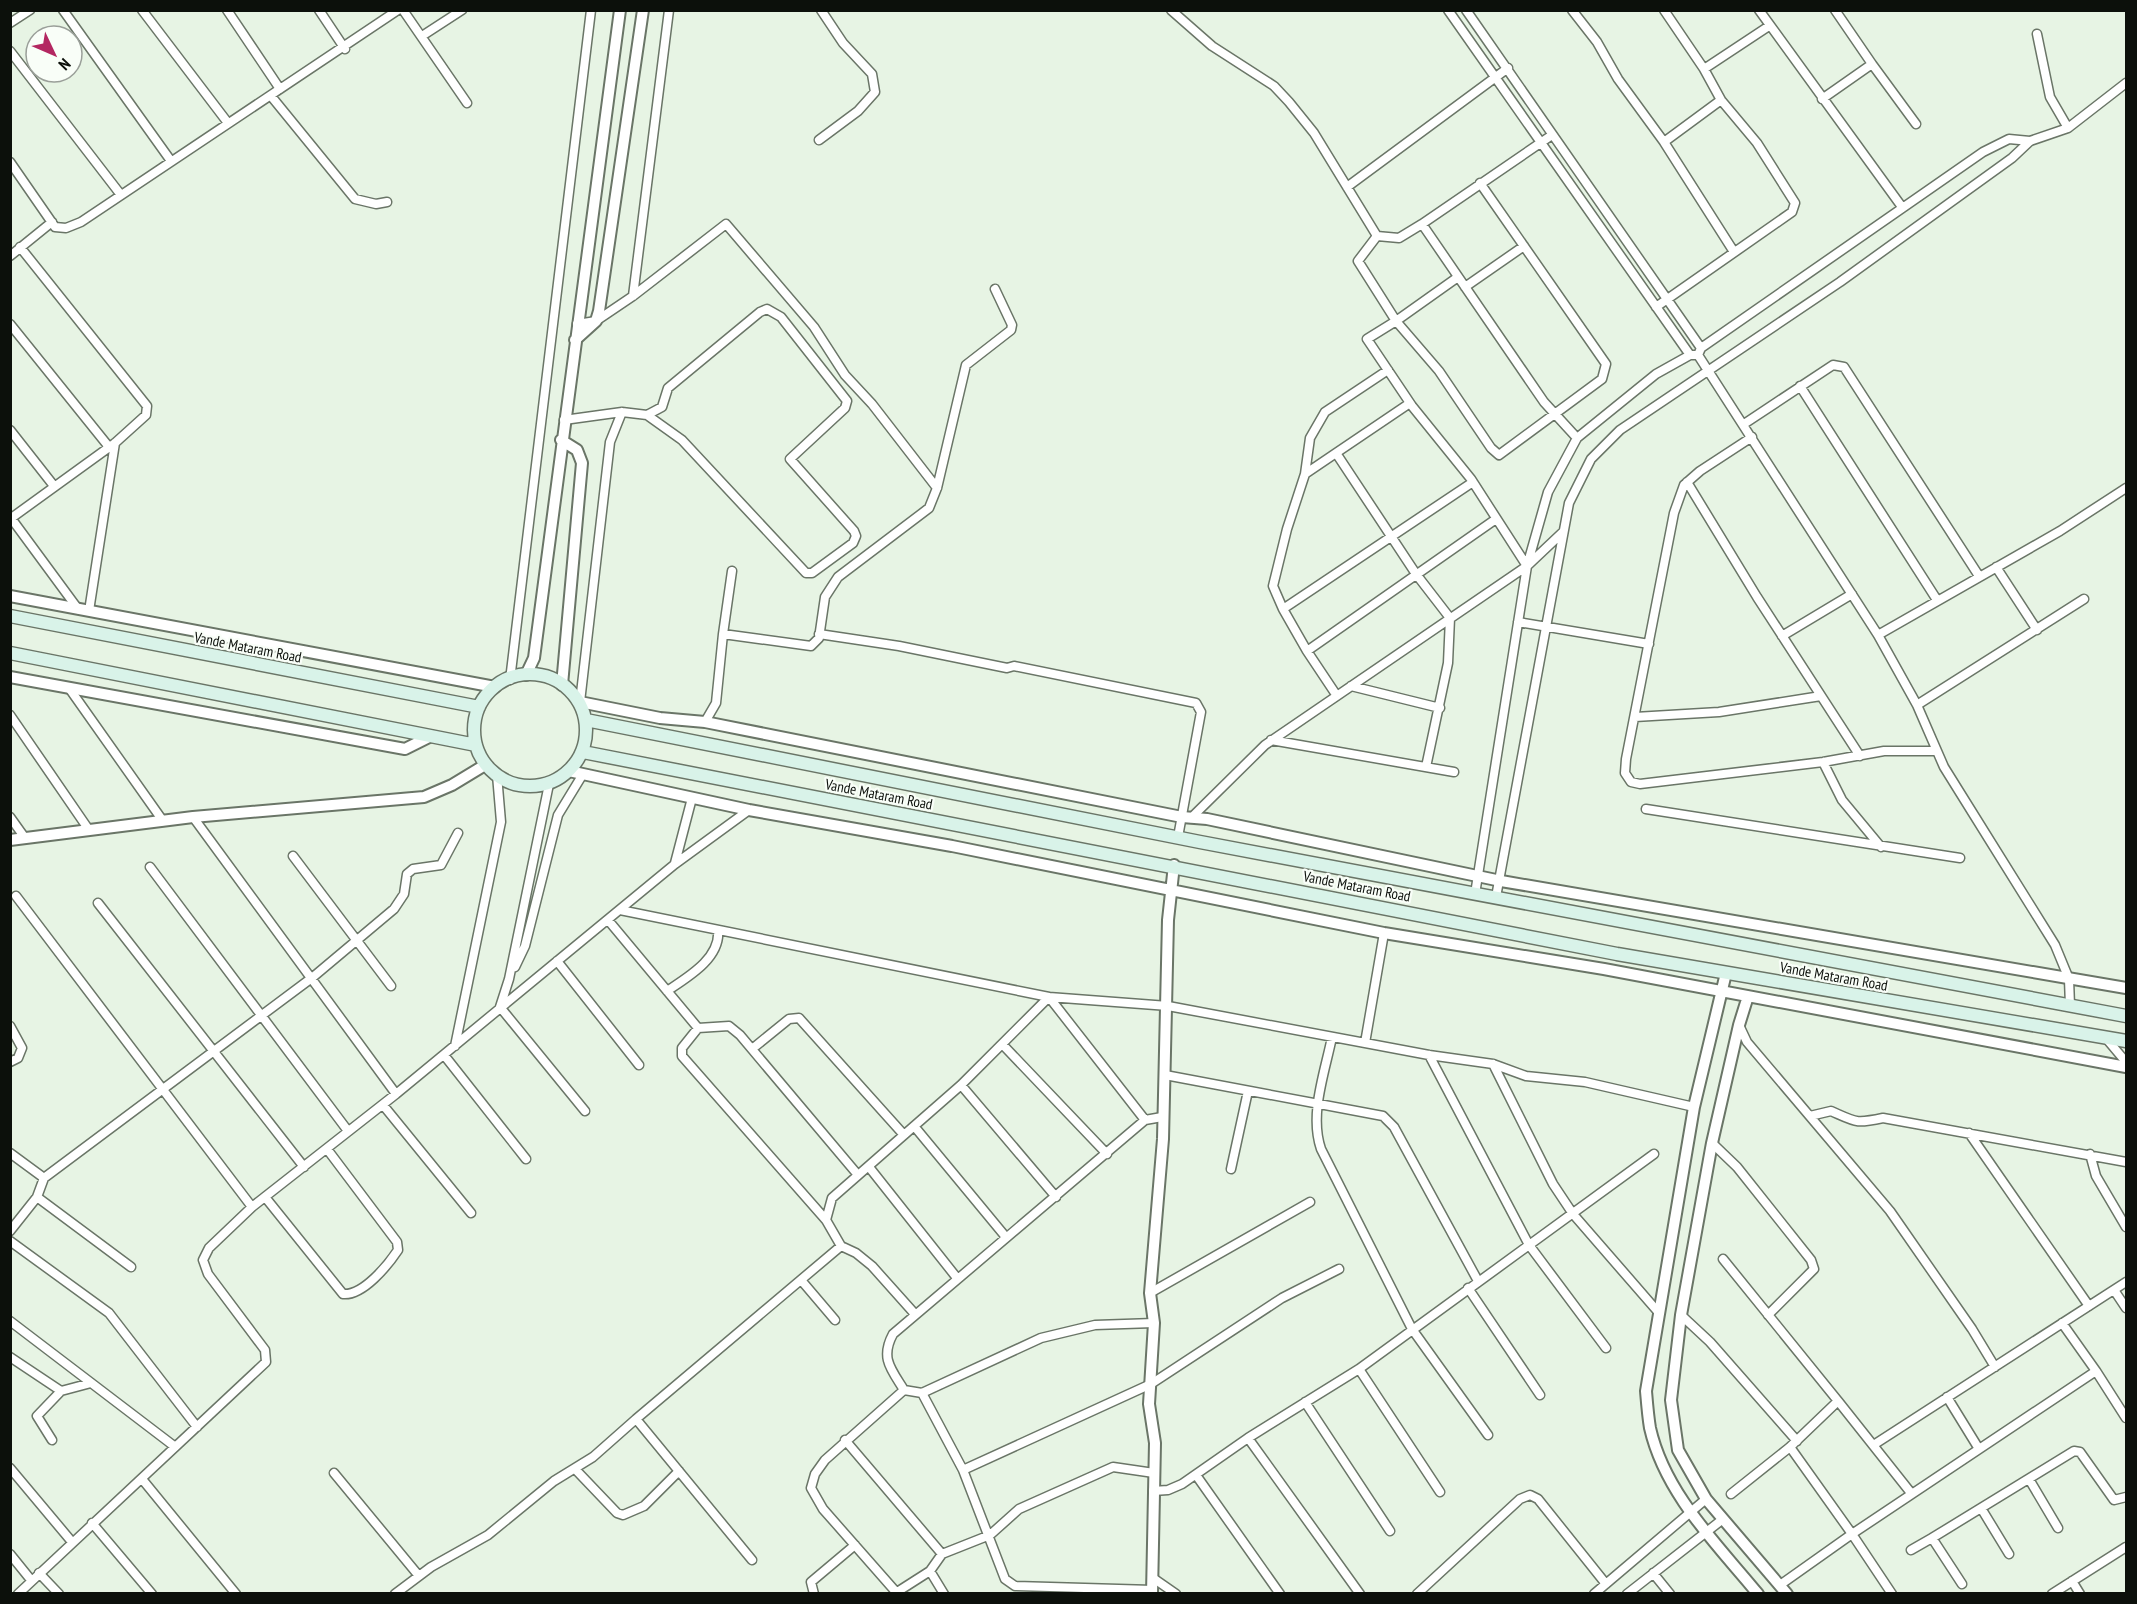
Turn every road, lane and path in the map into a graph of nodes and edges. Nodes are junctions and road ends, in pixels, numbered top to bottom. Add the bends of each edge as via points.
1 (30, 10) edge
2 (63, 10) edge
3 (142, 10) edge
4 (227, 10) edge
5 (319, 10) edge
6 (398, 10) edge
7 (403, 10) edge
8 (462, 10) edge
9 (591, 10) edge
10 (620, 10) edge
11 (643, 10) edge
12 (669, 10) edge
13 (821, 10) edge
14 (1171, 10) edge
15 (1461, 10) edge
16 (1466, 10) edge
17 (1572, 10) edge
18 (1664, 10) edge
19 (1759, 10) edge
20 (1847, 10) edge
21 (1450, 13) edge
22 (1837, 14) edge
23 (10, 23) edge
24 (1769, 26) junction
25 (2037, 34) dead end
26 (422, 36) junction
27 (345, 49) junction
28 (10, 51) edge
29 (1872, 64) junction
30 (1508, 68) junction
31 (1704, 69) junction
32 (1496, 78) junction
33 (2127, 83) edge
34 (280, 89) junction
35 (271, 96) junction
36 (1822, 99) junction
37 (1721, 100) junction
38 (467, 103) dead end
39 (228, 123) junction
40 (1916, 124) dead end
41 (2068, 128) junction
42 (1552, 135) junction
43 (819, 140) dead end
44 (1540, 141) junction
45 (2030, 141) junction
46 (1664, 142) junction
47 (171, 161) junction
48 (10, 162) edge
49 (1480, 183) junction
50 (1347, 187) junction
51 (121, 195) junction
52 (387, 202) dead end
53 (1902, 207) junction
54 (52, 222) junction
55 (1422, 224) junction
56 (1377, 236) junction
57 (1524, 246) junction
58 (20, 248) junction
59 (1734, 252) junction
60 (10, 255) edge
61 (1458, 276) junction
62 (1466, 287) junction
63 (995, 289) dead end
64 (633, 296) junction
65 (1668, 300) junction
66 (1656, 307) junction
67 (596, 321) junction
68 (1396, 321) junction
69 (10, 324) edge
70 (577, 324) junction
71 (575, 340) junction
72 (1697, 352) junction
73 (1709, 369) junction
74 (1388, 370) junction
75 (1800, 386) junction
76 (1410, 403) junction
77 (622, 412) junction
78 (1553, 413) junction
79 (647, 415) junction
80 (564, 420) junction
81 (1744, 424) junction
82 (10, 430) edge
83 (1752, 437) junction
84 (1577, 438) junction
85 (561, 440) junction
86 (112, 445) junction
87 (1336, 453) junction
88 (1305, 474) junction
89 (1473, 482) junction
90 (1687, 482) junction
91 (54, 486) junction
92 (937, 488) junction
93 (2127, 488) edge
94 (11, 518) edge
95 (1497, 519) junction
96 (1563, 531) junction
97 (1391, 536) junction
98 (1527, 566) junction
99 (1996, 567) junction
100 (732, 571) dead end
101 (1416, 574) junction
102 (1979, 576) junction
103 (1852, 594) junction
104 (10, 596) edge
105 (2084, 599) dead end
106 (1937, 600) junction
107 (1283, 609) junction
108 (83, 610) junction
109 (10, 616) edge
110 (1450, 618) junction
111 (1518, 622) junction
112 (1546, 626) junction
113 (2037, 630) junction
114 (723, 634) junction
115 (819, 634) junction
116 (1878, 635) junction
117 (1782, 636) junction
118 (1649, 644) junction
119 (1307, 651) junction
120 (10, 653) edge
121 (526, 675) junction
122 (10, 677) edge
123 (510, 680) junction
124 (562, 685) junction
125 (1351, 686) junction
126 (495, 687) junction
127 (69, 688) junction
128 (1337, 696) junction
129 (1821, 696) junction
130 (580, 702) junction
131 (1917, 705) junction
132 (479, 707) junction
133 (1440, 708) junction
134 (10, 715) edge
135 (1635, 717) junction
136 (586, 720) junction
137 (705, 722) junction
138 (431, 736) junction
139 (1271, 740) junction
140 (476, 745) junction
141 (1936, 751) junction
142 (583, 752) junction
143 (1860, 756) junction
144 (1823, 762) junction
145 (485, 765) junction
146 (1426, 767) junction
147 (569, 771) junction
148 (1454, 772) dead end
149 (584, 774) junction
150 (497, 775) junction
151 (549, 783) junction
152 (692, 798) junction
153 (1646, 808) dead end
154 (749, 810) junction
155 (10, 817) edge
156 (193, 817) junction
157 (1187, 818) junction
158 (163, 821) junction
159 (89, 830) junction
160 (458, 833) dead end
161 (1178, 837) junction
162 (25, 838) junction
163 (10, 840) edge
164 (1881, 847) junction
165 (293, 856) dead end
166 (1960, 858) dead end
167 (675, 864) junction
168 (1174, 865) junction
169 (150, 867) dead end
170 (1477, 876) junction
171 (1501, 881) junction
172 (1170, 888) junction
173 (1475, 894) junction
174 (16, 896) dead end
175 (1496, 897) junction
176 (98, 903) dead end
177 (620, 910) junction
178 (608, 920) junction
179 (718, 930) junction
180 (1384, 933) junction
181 (357, 938) junction
182 (557, 961) junction
183 (1726, 973) junction
184 (313, 977) junction
185 (509, 979) junction
186 (2069, 979) junction
187 (391, 986) dead end
188 (2127, 988) edge
189 (667, 991) junction
190 (1722, 991) junction
191 (1748, 996) junction
192 (1049, 997) junction
193 (1168, 1006) junction
194 (2070, 1006) junction
195 (500, 1007) junction
196 (262, 1014) junction
197 (2127, 1016) edge
198 (1739, 1025) junction
199 (10, 1026) edge
200 (698, 1028) junction
201 (1332, 1037) junction
202 (2105, 1037) junction
203 (2127, 1041) edge
204 (1365, 1043) junction
205 (1003, 1045) junction
206 (454, 1046) junction
207 (752, 1049) junction
208 (213, 1050) junction
209 (444, 1055) junction
210 (1429, 1055) junction
211 (10, 1062) edge
212 (2127, 1062) edge
213 (1493, 1064) junction
214 (639, 1065) dead end
215 (2127, 1067) edge
216 (1166, 1075) junction
217 (961, 1085) junction
218 (162, 1089) junction
219 (1248, 1091) junction
220 (396, 1094) junction
221 (1318, 1104) junction
222 (383, 1105) junction
223 (1694, 1107) junction
224 (585, 1111) dead end
225 (1810, 1116) junction
226 (1162, 1117) junction
227 (1145, 1120) junction
228 (914, 1126) junction
229 (348, 1131) junction
230 (1969, 1133) junction
231 (904, 1135) junction
232 (1712, 1143) junction
233 (327, 1149) junction
234 (10, 1153) edge
235 (1107, 1154) junction
236 (1654, 1154) dead end
237 (2090, 1154) junction
238 (526, 1159) dead end
239 (2127, 1162) edge
240 (303, 1167) junction
241 (869, 1167) junction
242 (1231, 1168) dead end
243 (858, 1175) junction
244 (44, 1178) junction
245 (37, 1197) junction
246 (265, 1197) junction
247 (1056, 1197) junction
248 (1310, 1202) dead end
249 (252, 1208) junction
250 (471, 1213) dead end
251 (1573, 1214) junction
252 (826, 1220) junction
253 (2127, 1227) edge
254 (10, 1231) edge
255 (1005, 1236) junction
256 (10, 1241) edge
257 (1529, 1245) junction
258 (841, 1246) junction
259 (1723, 1259) dead end
260 (131, 1268) dead end
261 (1339, 1269) dead end
262 (957, 1278) junction
263 (801, 1280) junction
264 (1478, 1281) junction
265 (2127, 1282) edge
266 (1468, 1288) junction
267 (2114, 1290) junction
268 (1150, 1293) junction
269 (2089, 1306) junction
270 (2127, 1308) edge
271 (914, 1313) junction
272 (1659, 1313) junction
273 (1681, 1315) junction
274 (1768, 1315) junction
275 (835, 1320) dead end
276 (10, 1321) edge
277 (1154, 1323) junction
278 (2062, 1323) junction
279 (1412, 1329) junction
280 (1606, 1348) dead end
281 (10, 1357) edge
282 (1995, 1367) junction
283 (1359, 1369) junction
284 (2096, 1371) junction
285 (91, 1383) junction
286 (1151, 1384) junction
287 (904, 1390) junction
288 (61, 1391) junction
289 (922, 1393) junction
290 (1540, 1395) dead end
291 (1947, 1397) junction
292 (1838, 1401) junction
293 (1305, 1402) junction
294 (2127, 1418) edge
295 (636, 1419) junction
296 (197, 1427) junction
297 (1488, 1436) dead end
298 (1248, 1438) junction
299 (51, 1440) dead end
300 (845, 1440) junction
301 (1794, 1444) junction
302 (1875, 1444) junction
303 (174, 1446) junction
304 (1979, 1449) junction
305 (10, 1468) edge
306 (575, 1469) junction
307 (963, 1470) junction
308 (679, 1471) junction
309 (334, 1473) dead end
310 (1154, 1473) junction
311 (1196, 1475) junction
312 (142, 1479) junction
313 (2029, 1479) junction
314 (1153, 1491) junction
315 (1440, 1492) dead end
316 (1911, 1493) junction
317 (1731, 1494) dead end
318 (2127, 1497) edge
319 (1706, 1499) junction
320 (1981, 1508) junction
321 (1689, 1512) junction
322 (1723, 1519) junction
323 (92, 1523) junction
324 (2058, 1528) dead end
325 (1390, 1531) dead end
326 (1705, 1531) junction
327 (1852, 1533) junction
328 (990, 1535) junction
329 (1932, 1538) junction
330 (72, 1542) junction
331 (855, 1545) junction
332 (2127, 1546) edge
333 (1911, 1550) dead end
334 (10, 1554) edge
335 (942, 1554) junction
336 (2009, 1554) dead end
337 (752, 1560) dead end
338 (930, 1570) junction
339 (39, 1573) junction
340 (1653, 1573) junction
341 (419, 1576) junction
342 (1153, 1578) junction
343 (31, 1580) junction
344 (2072, 1581) junction
345 (1606, 1584) junction
346 (1962, 1584) dead end
347 (1783, 1589) edge
348 (1152, 1592) edge
349 (18, 1593) edge
350 (59, 1593) edge
351 (152, 1593) edge
352 (236, 1593) edge
353 (396, 1593) edge
354 (814, 1593) edge
355 (895, 1593) edge
356 (944, 1593) edge
357 (1176, 1593) edge
358 (1280, 1593) edge
359 (1360, 1593) edge
360 (1417, 1593) edge
361 (1594, 1593) edge
362 (1628, 1593) edge
363 (1670, 1593) edge
364 (1758, 1593) edge
365 (1892, 1593) edge
366 (2052, 1593) edge
367 (2080, 1593) edge

1 - 23 street
2 - 47 street
3 - 39 street
4 - 34 street
5 - 27 street
6 - 27 street
7 - 26 street
8 - 26 street
9 - 123 street
10 - 70 street
11 - 67 street
12 - 64 street
13 - 43 street via 843,43 872,74 874,92 858,111
14 - 50 street via 1212,46 1274,86 1314,133
15 - 21 street
16 - 30 street
17 - 46 street
18 - 31 street
19 - 24 street
20 - 22 street
21 - 32 street
22 - 29 street
24 - 31 street
24 - 36 street
25 - 41 street via 2050,97
26 - 38 street
27 - 34 street
28 - 51 street
29 - 36 street
29 - 40 street
30 - 32 street
30 - 42 street
31 - 37 street
32 - 44 street
32 - 50 street
33 - 41 street
34 - 35 street
35 - 39 street
35 - 52 street via 355,199 376,204
36 - 53 street
37 - 46 street
37 - 59 street via 1757,143 1795,203 1792,212
39 - 47 street
41 - 45 street
42 - 44 street
42 - 65 street
44 - 49 street
44 - 66 street
45 - 53 street via 2009,139 1983,152
45 - 73 street via 1887,248
46 - 59 street
47 - 51 street
48 - 54 street
49 - 55 street
49 - 57 street
50 - 56 street
51 - 54 street via 66,228 56,227
53 - 72 street
54 - 58 street
55 - 56 street via 1398,238
55 - 61 street
56 - 68 street via 1358,261
57 - 62 street
57 - 78 street via 1606,364 1602,379
58 - 60 street
58 - 86 street via 147,406 146,415
59 - 65 street
61 - 62 street
61 - 68 street
62 - 78 street
63 - 92 street via 1011,330 966,365
64 - 67 street
64 - 92 street via 726,224 814,327 844,375 872,404
65 - 66 street
65 - 72 street
66 - 72 street
67 - 70 street
67 - 71 street
68 - 74 street via 1367,339
68 - 78 street via 1439,371 1499,455
69 - 86 street
70 - 71 street
71 - 80 street
72 - 73 street
72 - 84 street via 1656,374
73 - 81 street
73 - 96 street via 1620,430 1591,459 1569,503
74 - 76 street
74 - 88 street via 1325,412 1310,438
75 - 81 street
75 - 102 street via 1833,365 1844,367
75 - 106 street
76 - 87 street
76 - 89 street
77 - 79 street
77 - 80 street
77 - 130 street via 610,442
78 - 84 street
79 - 79 street via 662,407 668,388 760,312 767,309 781,317 847,401 845,408 790,459 854,531 853,543 812,573 806,573 682,440
80 - 85 street
81 - 83 street
82 - 91 street
83 - 90 street
83 - 103 street
84 - 98 street via 1548,492
85 - 121 street via 534,658
85 - 124 street via 577,450 582,463
86 - 91 street
86 - 108 street
87 - 88 street
87 - 97 street
88 - 107 street via 1274,586
89 - 95 street
89 - 97 street
90 - 117 street
90 - 118 street via 1674,513
91 - 94 street
92 - 115 street via 929,508 838,577 825,597
93 - 99 street
94 - 108 street
95 - 98 street
95 - 101 street
96 - 98 street
96 - 112 street
97 - 101 street
97 - 107 street
98 - 110 street
98 - 111 street
99 - 102 street
99 - 113 street
100 - 114 street
101 - 110 street
101 - 119 street
102 - 106 street
103 - 116 street
103 - 117 street
104 - 108 street
105 - 113 street
106 - 116 street
107 - 119 street
108 - 126 street
109 - 132 main road, Vande Mataram Road
110 - 125 street
110 - 133 street
111 - 112 street
111 - 170 street
112 - 118 street
112 - 171 street
113 - 131 street
114 - 115 street via 811,646
114 - 137 street via 716,703
115 - 157 street via 1007,668 1014,666 1196,703 1200,712
116 - 131 street
117 - 129 street
118 - 135 street
119 - 128 street
120 - 138 main road
121 - 123 main road
121 - 124 main road via 552,678
122 - 127 street
123 - 126 main road
124 - 130 main road
125 - 128 street
125 - 133 street
126 - 132 main road
127 - 138 street via 405,749
127 - 158 street
128 - 139 street
129 - 135 street via 1719,712
129 - 143 street
130 - 136 main road
130 - 137 street
131 - 141 street
132 - 140 main road via 474,726
133 - 146 street
134 - 159 street
135 - 144 street via 1625,773 1631,782
136 - 142 main road
136 - 161 main road, Vande Mataram Road
137 - 157 street
138 - 140 main road
139 - 146 street
139 - 157 street
140 - 145 main road
141 - 143 street
141 - 186 street via 2055,945
142 - 147 main road
142 - 168 main road, Vande Mataram Road
143 - 144 street
144 - 164 street via 1842,800
145 - 150 main road
145 - 156 street via 424,797
146 - 148 street
147 - 149 street
147 - 151 main road
149 - 152 street
149 - 185 street via 558,815 525,946
150 - 151 main road via 526,787
150 - 206 street via 501,822
151 - 185 street
152 - 154 street
152 - 167 street
153 - 164 street
154 - 167 street
154 - 172 street
155 - 162 street
156 - 158 street
156 - 184 street
157 - 161 street
157 - 170 street
158 - 159 street
159 - 162 street
160 - 181 street via 441,864 413,869 407,874 404,894 394,909
161 - 173 main road, Vande Mataram Road
162 - 163 street
164 - 166 street
165 - 181 street
167 - 177 street
168 - 172 street
168 - 183 main road, Vande Mataram Road
169 - 196 street
170 - 171 street
170 - 173 street
171 - 175 street
171 - 186 street
172 - 180 street
172 - 193 street
173 - 175 main road, Vande Mataram Road
174 - 218 street
175 - 194 main road, Vande Mataram Road
176 - 208 street
177 - 178 street
177 - 179 street
178 - 182 street
178 - 189 street
179 - 189 street via 716,951
179 - 192 street
180 - 190 street
180 - 204 street
181 - 184 street
181 - 187 street
182 - 195 street
182 - 214 street
183 - 190 street
183 - 202 main road, Vande Mataram Road
184 - 196 street
184 - 220 street
185 - 195 street
186 - 188 street
186 - 194 street
189 - 200 street
190 - 191 street
190 - 223 street
191 - 198 street
191 - 215 street
192 - 193 street
192 - 205 street
192 - 227 street
193 - 201 street
193 - 216 street
194 - 197 main road, Vande Mataram Road
195 - 206 street
195 - 224 street
196 - 208 street
196 - 229 street
198 - 225 street via 1747,1042
198 - 232 street
199 - 211 street via 22,1048 18,1058
200 - 207 street via 729,1026
200 - 252 street via 682,1048 682,1056
201 - 204 street
201 - 221 street
202 - 203 main road, Vande Mataram Road
202 - 212 street
204 - 210 street
205 - 217 street
205 - 235 street
206 - 209 street
207 - 231 street via 789,1019 799,1018
207 - 243 street
208 - 218 street
208 - 240 street
209 - 220 street
209 - 238 street
210 - 213 street
210 - 257 street
213 - 223 street via 1526,1076 1585,1082
213 - 251 street via 1553,1184
216 - 219 street
216 - 226 street
217 - 228 street
217 - 247 street
218 - 244 street
218 - 249 street
219 - 221 street
219 - 242 street
220 - 222 street
221 - 264 street via 1383,1116 1394,1127
221 - 279 street via 1317,1138 1321,1149
222 - 229 street
222 - 250 street
223 - 272 street
225 - 230 street via 1831,1111 1865,1124 1883,1118
225 - 282 street via 1890,1211
226 - 227 street
226 - 268 street
227 - 235 street
228 - 231 street
228 - 255 street
229 - 233 street
230 - 237 street
230 - 269 street
231 - 241 street
232 - 273 street
232 - 274 street via 1737,1167 1811,1260 1814,1269
233 - 240 street
233 - 246 street via 397,1242 398,1250 376,1278 351,1294 343,1294
234 - 244 street
235 - 247 street
236 - 251 street
237 - 239 street
237 - 253 street via 2096,1176
240 - 246 street
241 - 243 street
241 - 262 street
243 - 252 street via 832,1198
244 - 245 street
245 - 254 street
245 - 260 street
246 - 249 street
247 - 255 street
248 - 268 street
249 - 296 street via 209,1248 203,1260 208,1274 265,1350 266,1362
251 - 257 street
251 - 272 street
252 - 258 street
255 - 262 street
256 - 296 street via 109,1313
257 - 264 street
257 - 280 street
258 - 263 street
258 - 271 street via 872,1266
259 - 274 street
261 - 286 street via 1282,1298
262 - 271 street
263 - 275 street
263 - 295 street
264 - 266 street
265 - 267 street
266 - 279 street
266 - 290 street
267 - 269 street
267 - 270 street
268 - 277 street
269 - 278 street
271 - 287 street via 893,1334 886,1352 890,1368
272 - 321 street via 1646,1391 1650,1429 1663,1465
273 - 301 street via 1710,1342
273 - 319 street via 1672,1416 1678,1450
274 - 292 street
276 - 285 street
277 - 286 street
277 - 289 street via 1095,1325 1041,1338
278 - 282 street
278 - 284 street
279 - 283 street
279 - 297 street
281 - 288 street
282 - 291 street
283 - 293 street
283 - 315 street
284 - 294 street
284 - 304 street
285 - 288 street
285 - 303 street
286 - 307 street
286 - 310 street
287 - 289 street
287 - 300 street
288 - 299 street via 37,1416
289 - 307 street
291 - 302 street
291 - 304 street
292 - 301 street
292 - 302 street
293 - 298 street
293 - 325 street
295 - 306 street
295 - 308 street
296 - 303 street
298 - 311 street
298 - 359 street
300 - 331 street via 815,1474 811,1488 823,1509
300 - 335 street
301 - 317 street
301 - 327 street
302 - 316 street
303 - 312 street
304 - 316 street
305 - 330 street
306 - 308 street via 623,1515 644,1506
306 - 341 street via 554,1481 488,1535
307 - 328 street
308 - 337 street
309 - 341 street
310 - 314 street
310 - 328 street via 1113,1467 1019,1509
311 - 314 street via 1168,1490
311 - 358 street
312 - 323 street
312 - 352 street
313 - 318 street via 2074,1451 2080,1452 2114,1500
313 - 320 street
313 - 324 street
314 - 342 street
316 - 327 street
319 - 321 street
319 - 322 street
320 - 329 street
320 - 336 street
321 - 326 street
321 - 345 street
322 - 326 street
322 - 347 street
323 - 330 street
323 - 351 street
326 - 340 street
326 - 364 street
327 - 347 street
327 - 365 street
328 - 335 street
328 - 348 street via 1005,1579 1015,1586
329 - 333 street
329 - 346 street
330 - 339 street
331 - 354 street via 811,1582
331 - 355 street
332 - 344 street
334 - 343 street
335 - 338 street
338 - 355 street
338 - 356 street
339 - 343 street
339 - 350 street
340 - 362 street
340 - 363 street
341 - 353 street
342 - 348 street
342 - 357 street
343 - 349 street
344 - 366 street
344 - 367 street
345 - 360 street via 1538,1499 1530,1495 1520,1499
345 - 361 street

